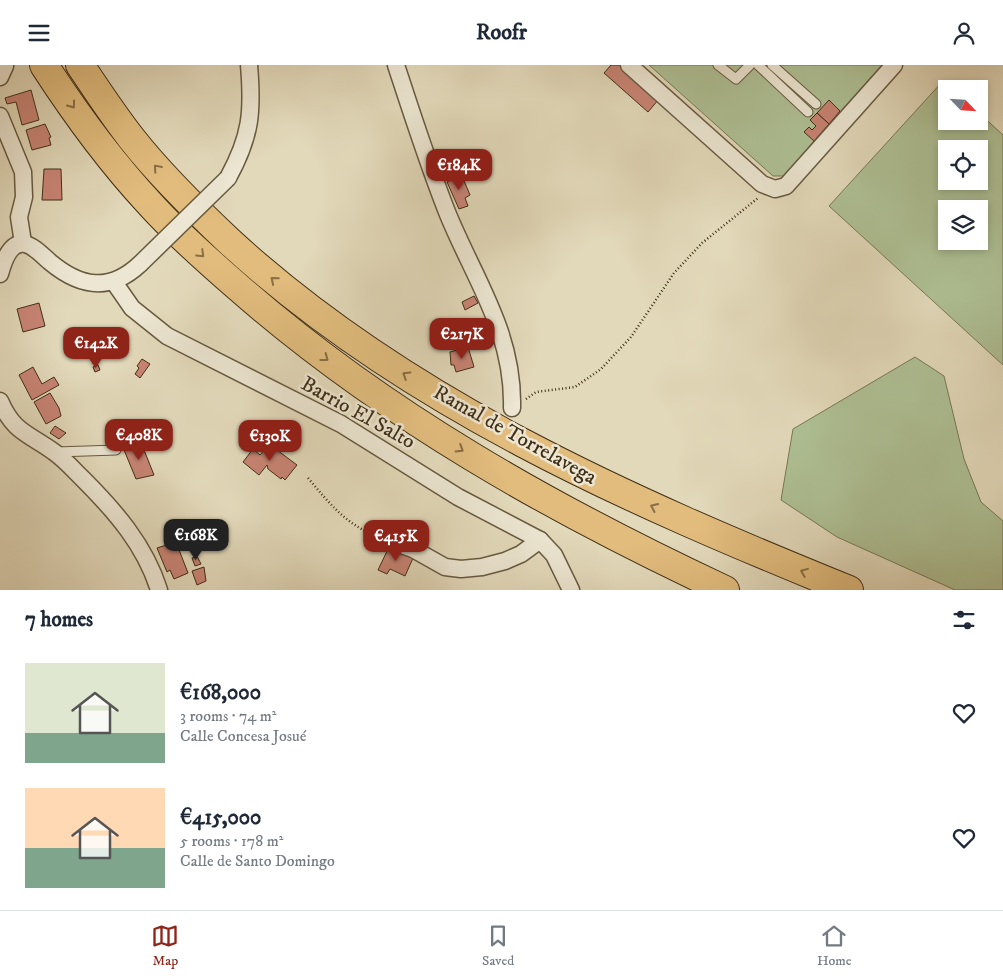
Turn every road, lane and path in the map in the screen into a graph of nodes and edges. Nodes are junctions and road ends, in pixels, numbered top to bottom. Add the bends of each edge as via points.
1 (44, 65) edge
2 (80, 65) edge
3 (248, 65) edge
4 (396, 65) edge
5 (629, 65) edge
6 (718, 65) edge
7 (750, 65) edge
8 (758, 65) edge
9 (772, 65) edge
10 (894, 65) edge
11 (816, 104) dead end
12 (808, 112) dead end
13 (0, 116) edge
14 (762, 184) junction
15 (23, 243) junction
16 (0, 274) edge
17 (114, 282) junction
18 (0, 401) edge
19 (512, 408) joint
20 (116, 450) dead end
21 (54, 452) junction
22 (308, 478) dead end
23 (540, 540) junction
24 (392, 542) joint
25 (159, 590) edge
26 (571, 590) edge
27 (725, 590) edge
28 (849, 590) edge

1 -> 27 highway, Ramal de Torrelavega via 100,145 150,204 205,258 306,344 370,392 503,476 612,536
28 -> 2 highway, Ramal de Torrelavega via 609,487 462,408 368,351 304,305 214,227 132,140
3 - 17 street, bridge via 251,93 249,125 243,151 228,178 140,265
4 - 19 street via 445,207 499,324 512,382
5 - 14 street
6 - 7 lane via 736,79
8 - 12 lane
9 - 11 lane
10 - 14 street via 786,186 775,189
13 - 15 street via 23,172 24,197 19,217
14 - 19 path via 761,195 702,243 674,273 631,337 601,369 576,387 536,392
15 - 16 street via 16,245 6,257
15 - 17 street via 71,277 94,284
17 - 23 street, Barrio El Salto via 143,319 173,340 341,424 458,497
18 - 21 street via 7,418 20,432
20 - 21 lane
21 - 25 street via 102,498 136,539
22 - 24 path via 339,515 366,533
23 - 24 street via 505,561 461,569 445,567 414,549
23 - 26 street, Barrio El Salto via 554,555

